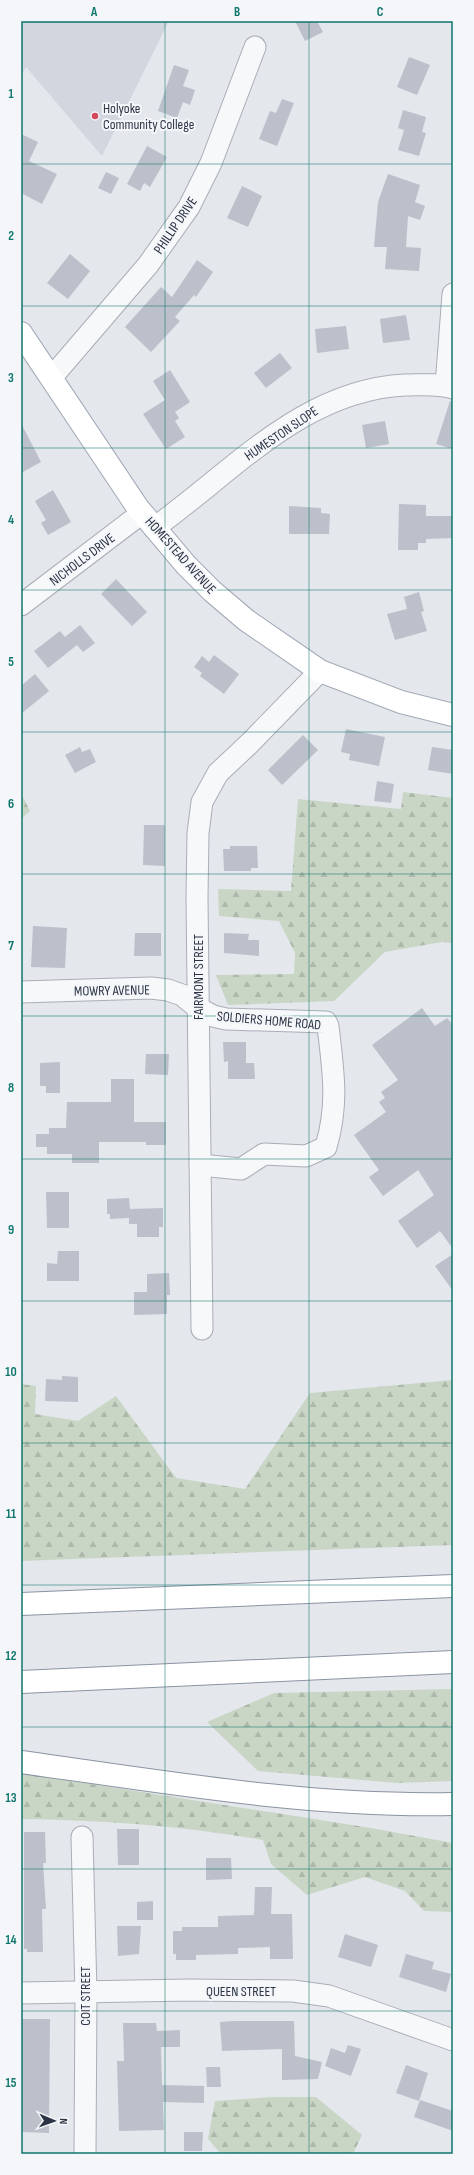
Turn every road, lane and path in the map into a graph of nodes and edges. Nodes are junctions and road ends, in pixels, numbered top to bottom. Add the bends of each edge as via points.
1 (255, 47) dead end
2 (453, 294) edge
3 (21, 333) edge
4 (52, 378) junction
5 (450, 387) edge
6 (148, 520) junction
7 (21, 605) edge
8 (320, 671) junction
9 (453, 715) edge
10 (21, 992) edge
11 (198, 1008) junction
12 (200, 1165) junction
13 (202, 1329) dead end
14 (453, 1586) edge
15 (21, 1604) edge
16 (453, 1662) edge
17 (21, 1682) edge
18 (21, 1762) edge
19 (453, 1804) edge
20 (401, 1805) junction
21 (453, 1820) edge
22 (82, 1837) dead end
23 (86, 1993) junction
24 (21, 1994) edge
25 (453, 2040) edge
26 (85, 2154) edge

1 - 4 street, PHILLIP DRIVE via 210,163 189,207 148,265
2 - 5 street
3 - 4 main road, HOMESTEAD AVENUE
4 - 6 main road, HOMESTEAD AVENUE
5 - 6 street, HUMESTON SLOPE via 419,385 383,388 348,396 315,409
6 - 7 street, NICHOLLS DRIVE
6 - 8 main road, HOMESTEAD AVENUE via 212,591 246,620
8 - 9 main road, HOMESTEAD AVENUE via 401,702
8 - 11 street, FAIRMONT STREET via 218,773 202,802 198,833
10 - 11 street, MOWRY AVENUE via 151,988 182,995
11 - 12 street, FAIRMONT STREET
11 - 12 street, SOLDIERS HOME ROAD via 226,1019 326,1022 335,1088 331,1128 326,1147 306,1156 264,1154 241,1169
12 - 13 street, FAIRMONT STREET
14 - 15 main road
16 - 17 main road
18 - 20 main road via 292,1799
19 - 20 main road
20 - 21 main road via 425,1815
22 - 23 street, COIT STREET
23 - 24 street, QUEEN STREET
23 - 25 street, QUEEN STREET via 293,1991 329,1996
23 - 26 street, COIT STREET

